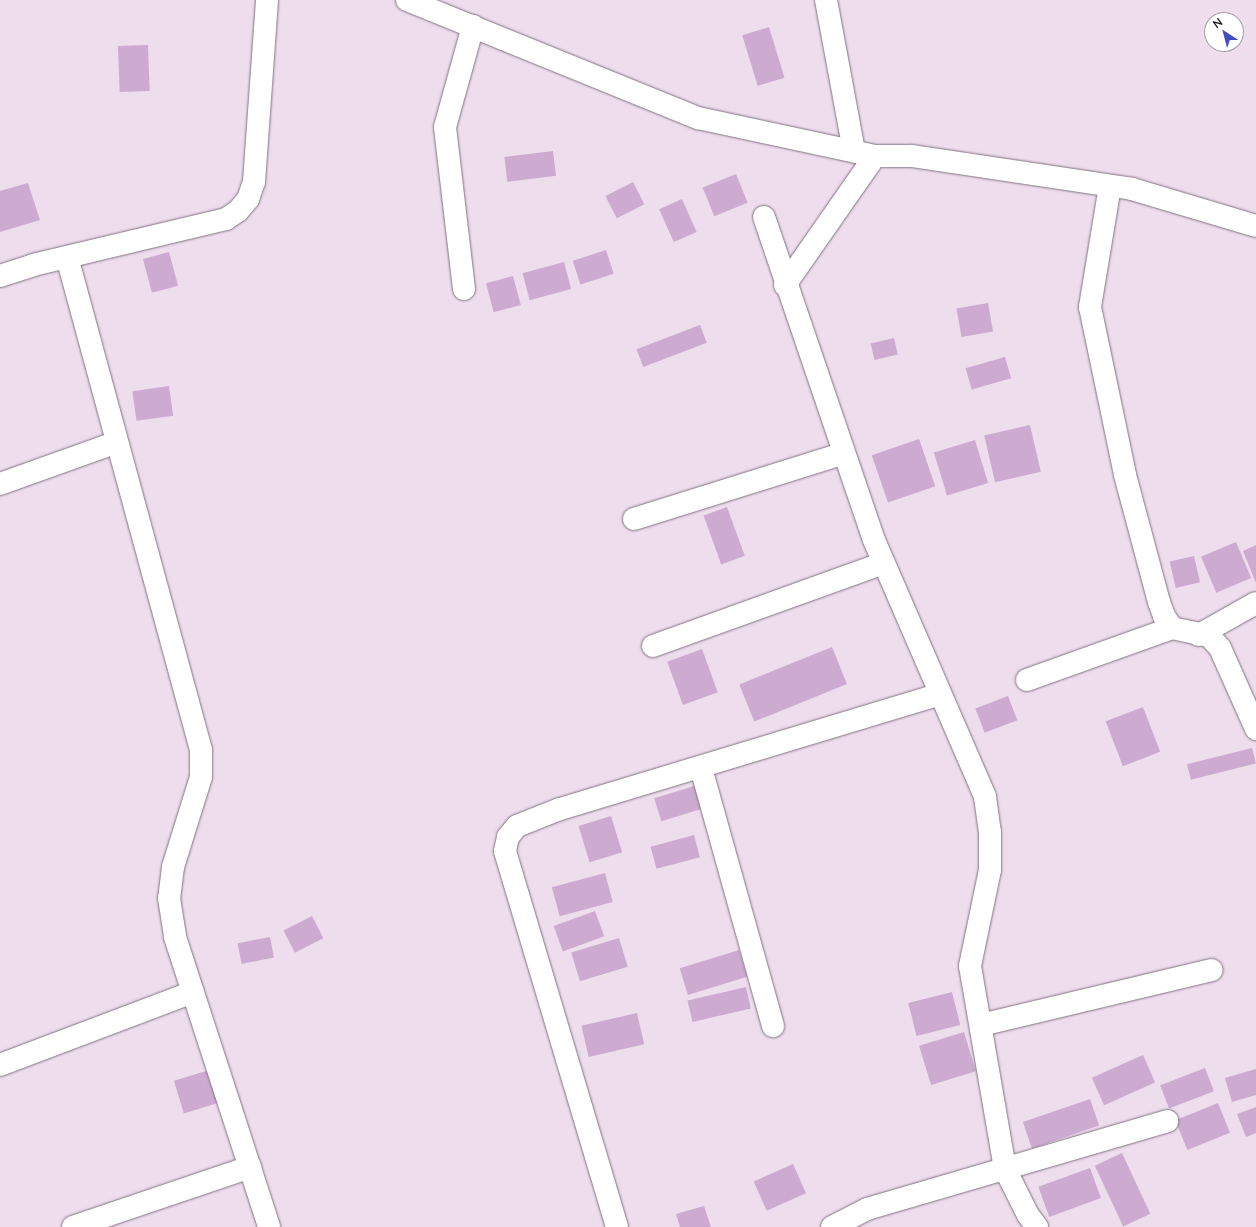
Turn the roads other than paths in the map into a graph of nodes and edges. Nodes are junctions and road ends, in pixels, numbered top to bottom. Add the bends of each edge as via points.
1 (267, 0) edge
2 (407, 0) edge
3 (826, 0) edge
4 (473, 26) junction
5 (854, 151) junction
6 (875, 156) junction
7 (1110, 186) junction
8 (764, 217) dead end
9 (1256, 226) edge
10 (66, 257) junction
11 (0, 276) edge
12 (786, 285) junction
13 (464, 289) dead end
14 (117, 442) junction
15 (844, 453) junction
16 (0, 484) edge
17 (634, 520) dead end
18 (884, 563) junction
19 (1256, 602) edge
20 (1172, 628) junction
21 (1199, 635) junction
22 (653, 646) dead end
23 (1027, 680) dead end
24 (940, 694) junction
25 (1256, 729) edge
26 (701, 768) junction
27 (1212, 970) dead end
28 (193, 992) junction
29 (981, 1025) junction
30 (772, 1026) dead end
31 (0, 1065) edge
32 (1166, 1121) dead end
33 (250, 1167) junction
34 (1005, 1169) junction
35 (73, 1227) edge
36 (269, 1227) edge
37 (617, 1227) edge
38 (832, 1227) edge
39 (1037, 1227) edge

1 - 10 street via 254,182 248,199 238,211 226,219
2 - 4 street
3 - 5 street
4 - 5 street via 698,118
4 - 13 street via 445,127
5 - 6 street
6 - 7 street via 912,156
6 - 12 street
7 - 9 street
7 - 20 street via 1090,307 1125,475 1159,602
8 - 12 street
10 - 11 street
10 - 14 street
12 - 15 street
14 - 16 street
14 - 28 street via 201,750 201,777 173,867 169,898 175,937
15 - 17 street
15 - 18 street
18 - 22 street
18 - 24 street
19 - 21 street
20 - 21 street
20 - 23 street
21 - 25 street via 1209,636 1220,648
24 - 26 street
24 - 29 street via 985,797 990,832 990,870 970,966
26 - 30 street
26 - 37 street via 560,809 517,826 508,837 506,851
27 - 29 street
28 - 31 street
28 - 33 street
29 - 34 street
32 - 34 street
33 - 35 street
33 - 36 street
34 - 38 street via 867,1209
34 - 39 street via 1028,1215

